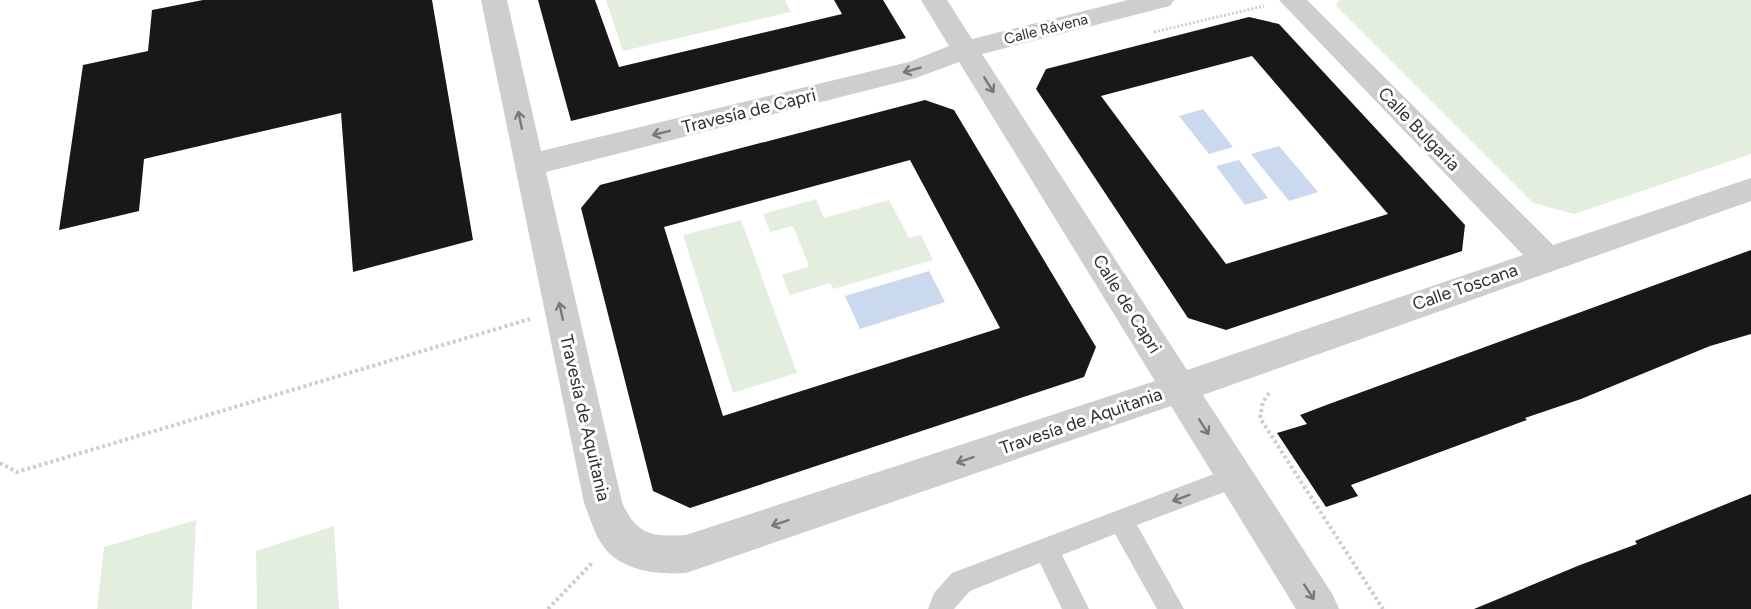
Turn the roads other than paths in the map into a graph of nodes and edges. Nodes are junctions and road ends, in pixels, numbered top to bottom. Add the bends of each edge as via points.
1 (494, 0) edge
2 (934, 0) edge
3 (1161, 0) edge
4 (1292, 0) edge
5 (966, 49) junction
6 (530, 165) junction
7 (1751, 189) edge
8 (1546, 258) junction
9 (1179, 388) junction
10 (1235, 477) junction
11 (1121, 520) junction
12 (1046, 549) junction
13 (942, 609) edge
14 (1076, 609) edge
15 (1171, 609) edge
16 (1319, 609) edge

6 -> 1 street, Travesía de Aquitania
2 - 5 street, Calle de Capri
3 - 5 street, Calle Rávena
4 - 8 street, Calle Bulgaria
5 -> 6 street, Travesía de Capri via 916,69
5 -> 9 street, Calle de Capri
9 -> 6 street, Travesía de Aquitania via 686,554 662,556 638,549 619,536 603,502
7 - 8 street, Calle Toscana
8 - 9 street, Calle Toscana
9 -> 10 street, Calle de Capri
10 -> 11 lane
10 -> 16 street, Calle de Capri
11 - 12 lane
11 - 15 lane
12 - 13 lane via 960,582 943,602
12 - 14 lane

